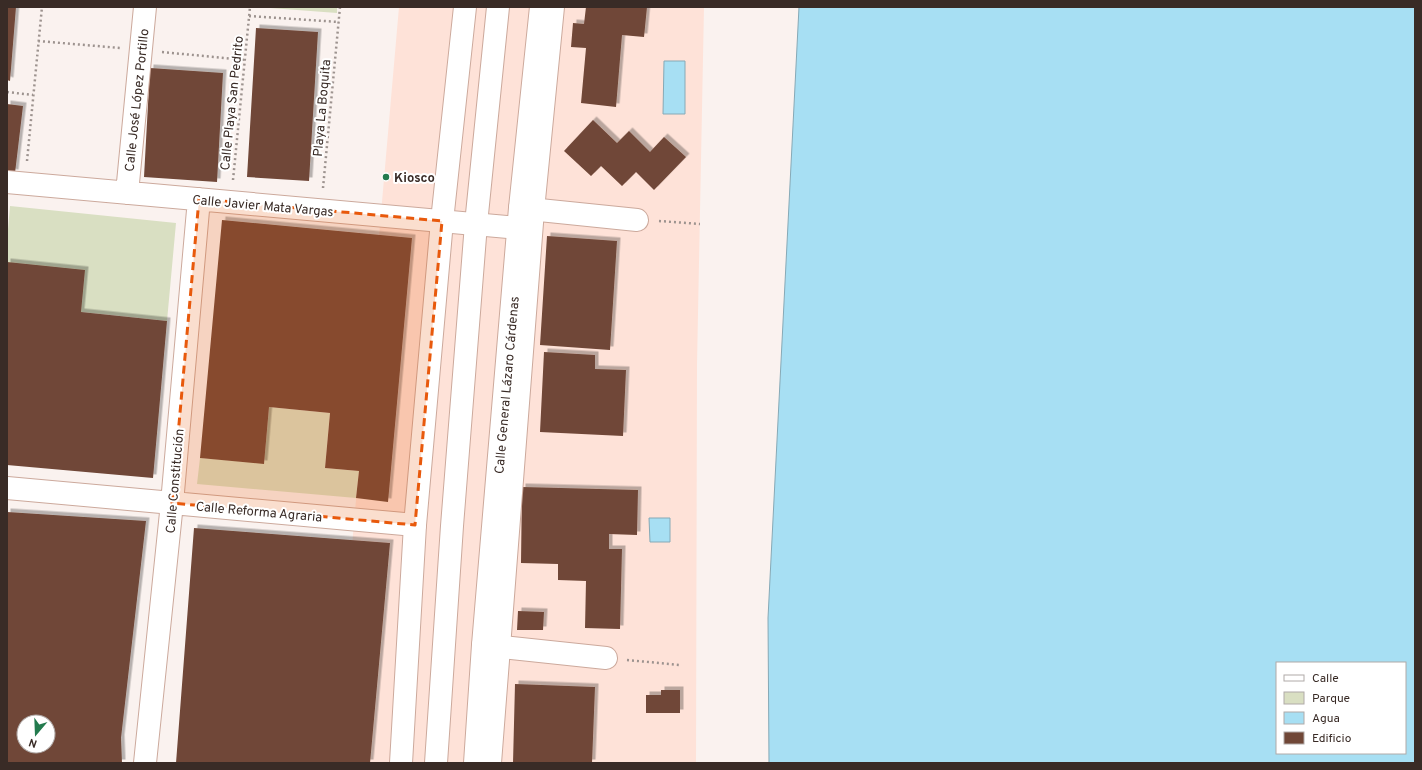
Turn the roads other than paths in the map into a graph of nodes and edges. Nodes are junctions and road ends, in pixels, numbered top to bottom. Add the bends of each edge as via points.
1 (145, 7) edge
2 (465, 7) edge
3 (498, 7) edge
4 (541, 7) edge
5 (554, 7) edge
6 (16, 183) edge
7 (127, 193) junction
8 (199, 199) junction
9 (525, 215) junction
10 (637, 220) road end
11 (442, 221) junction
12 (476, 224) junction
13 (7, 488) edge
14 (172, 503) junction
15 (415, 524) junction
16 (492, 646) junction
17 (606, 658) road end
18 (145, 763) edge
19 (401, 763) edge
20 (436, 763) edge
21 (475, 763) edge
22 (491, 763) edge

1 - 7 street, Calle José López Portillo
2 - 11 street
3 - 12 street
4 - 9 street, Calle General Lázaro Cárdenas
5 - 9 street
6 - 7 street, Calle Javier Mata Vargas
7 - 8 street, Calle Javier Mata Vargas
8 - 11 street, Calle Javier Mata Vargas
8 - 14 street, Calle Constitución
9 - 10 street, Calle Javier Mata Vargas
9 - 12 street, Calle Javier Mata Vargas
9 - 16 street, Calle General Lázaro Cárdenas
11 - 12 street, Calle Javier Mata Vargas
11 - 15 street
12 - 20 street
13 - 14 street, Calle Reforma Agraria
14 - 15 street, Calle Reforma Agraria
14 - 18 street, Calle Constitución
15 - 19 street
16 - 17 street
16 - 21 street, Calle General Lázaro Cárdenas
16 - 22 street

